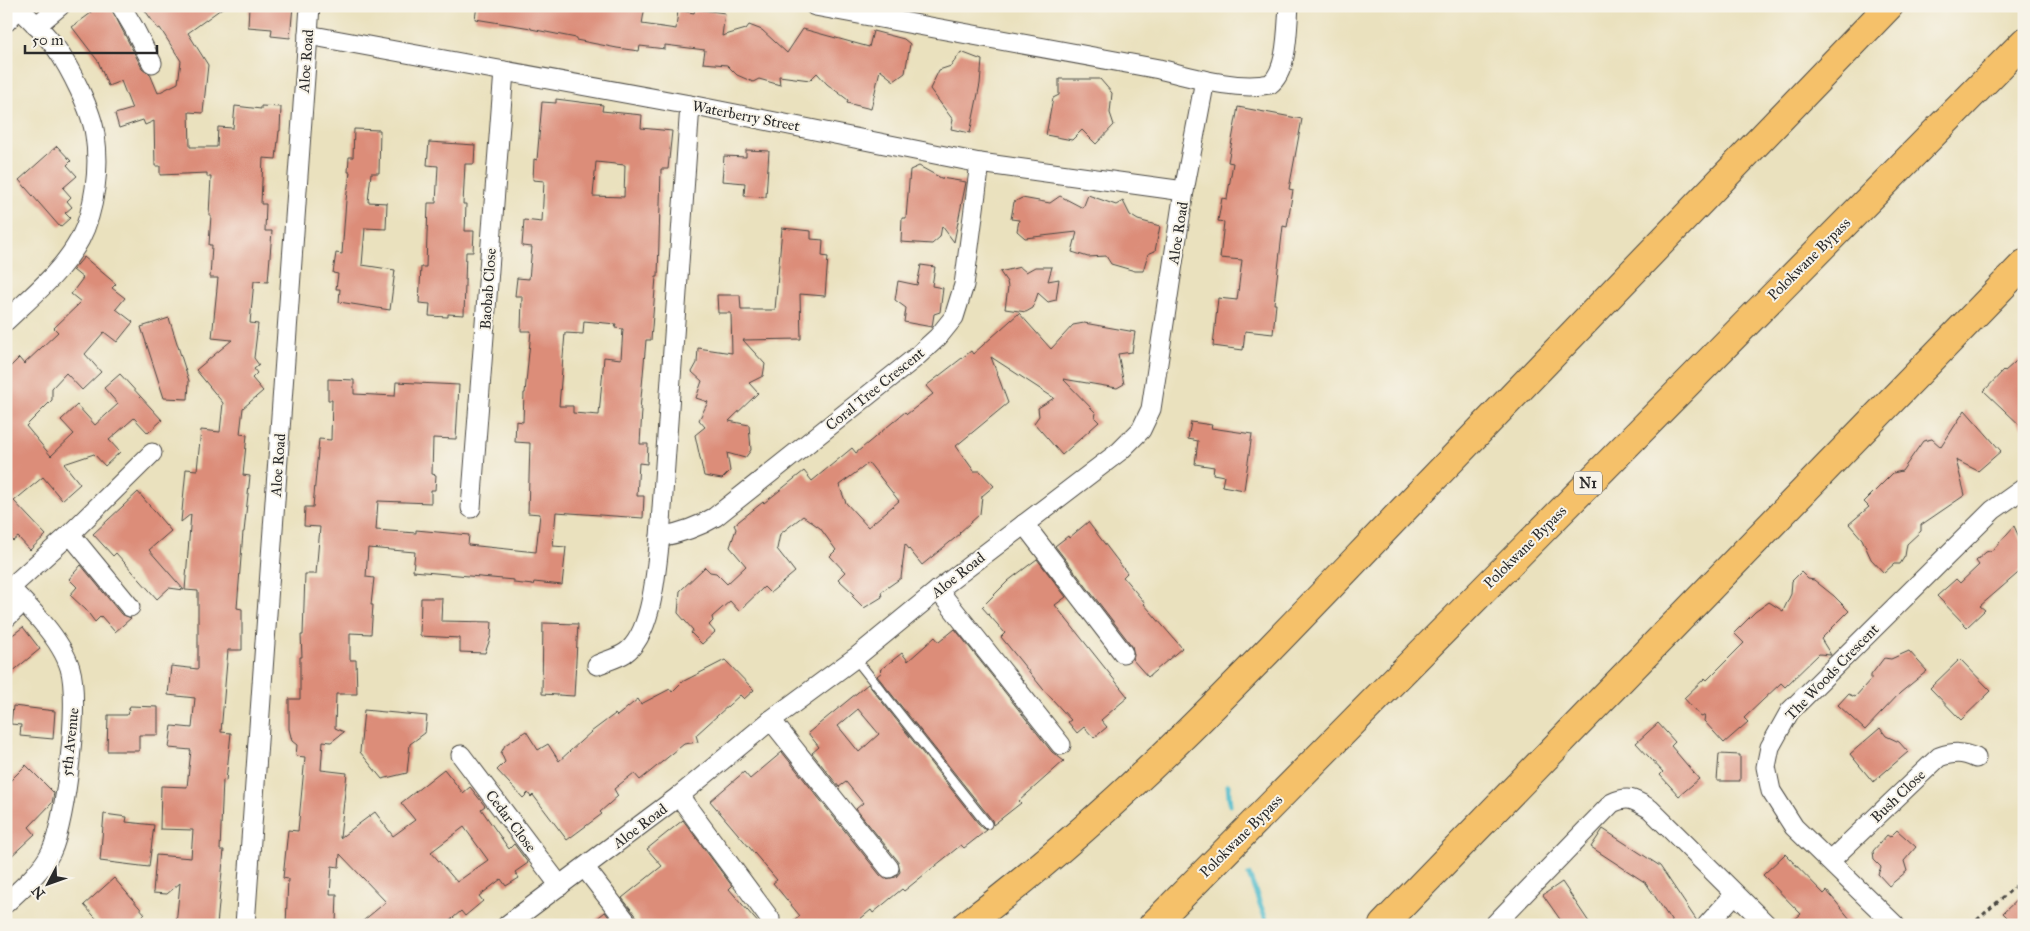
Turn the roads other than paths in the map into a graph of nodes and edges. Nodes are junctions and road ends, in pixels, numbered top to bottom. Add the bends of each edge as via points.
1 (60, 6) edge
2 (121, 6) edge
3 (310, 6) edge
4 (815, 6) edge
5 (1289, 6) edge
6 (1889, 6) edge
7 (14, 12) edge
8 (36, 26) junction
9 (308, 35) junction
10 (2024, 42) edge
11 (152, 63) dead end
12 (504, 71) junction
13 (1206, 80) junction
14 (690, 105) junction
15 (980, 163) junction
16 (1184, 191) junction
17 (2024, 264) edge
18 (6, 321) edge
19 (152, 453) dead end
20 (2024, 488) edge
21 (471, 508) dead end
22 (1024, 524) junction
23 (70, 534) junction
24 (660, 537) junction
25 (8, 586) edge
26 (938, 590) junction
27 (23, 602) junction
28 (130, 607) dead end
29 (6, 618) edge
30 (1123, 653) dead end
31 (855, 658) junction
32 (597, 665) dead end
33 (771, 720) junction
34 (1061, 745) dead end
35 (461, 755) dead end
36 (1976, 758) dead end
37 (679, 796) junction
38 (987, 824) dead end
39 (1830, 861) junction
40 (585, 868) junction
41 (889, 868) dead end
42 (560, 886) junction
43 (1736, 894) junction
44 (6, 903) edge
45 (770, 918) dead end
46 (1499, 923) edge
47 (245, 925) edge
48 (507, 925) edge
49 (630, 925) edge
50 (966, 925) edge
51 (1153, 925) edge
52 (1383, 925) edge
53 (1707, 925) edge
54 (1767, 925) edge
55 (1895, 925) edge

1 - 8 street
2 - 11 street
3 - 9 street, Aloe Road
4 - 13 street
5 - 13 street via 1284,55 1274,82 1252,87
6 - 50 main road via 1246,674 1114,803 1014,889
7 - 8 street
8 - 18 street via 66,63 89,114 95,134 94,191 80,239 63,265
9 - 12 street, Waterberry Street
9 - 47 street, Aloe Road
10 - 51 main road, Polokwane Bypass / N1
12 - 14 street, Waterberry Street
12 - 21 street, Baobab Close
13 - 16 street, Aloe Road
14 - 15 street, Waterberry Street
14 - 24 street
15 - 16 street, Waterberry Street
15 - 24 street, Coral Tree Crescent via 964,285 954,317 938,337 715,516 698,528
16 - 22 street, Aloe Road via 1151,409 1141,430 1120,451
17 - 52 main road
19 - 23 street
20 - 39 street, The Woods Crescent via 1993,510 1790,711 1770,747 1766,767 1771,791 1794,827
22 - 26 street, Aloe Road
22 - 30 street
23 - 25 street
23 - 28 street
24 - 32 street via 651,606 640,634 626,652
25 - 27 street, 5th Avenue
26 - 31 street, Aloe Road
26 - 34 street
27 - 29 street
27 - 44 street, 5th Avenue via 56,641 70,668 74,700 60,825 50,852 34,877
31 - 33 street, Aloe Road
31 - 38 lane
33 - 37 street, Aloe Road
33 - 41 street
35 - 42 street, Cedar Close
36 - 39 street, Bush Close via 1958,753 1939,757
37 - 40 street, Aloe Road
37 - 45 street
39 - 55 street, The Woods Crescent
40 - 42 street, Aloe Road
40 - 49 street
42 - 48 street, Aloe Road
43 - 46 street via 1650,809 1622,798 1612,803
43 - 53 street
43 - 54 street

